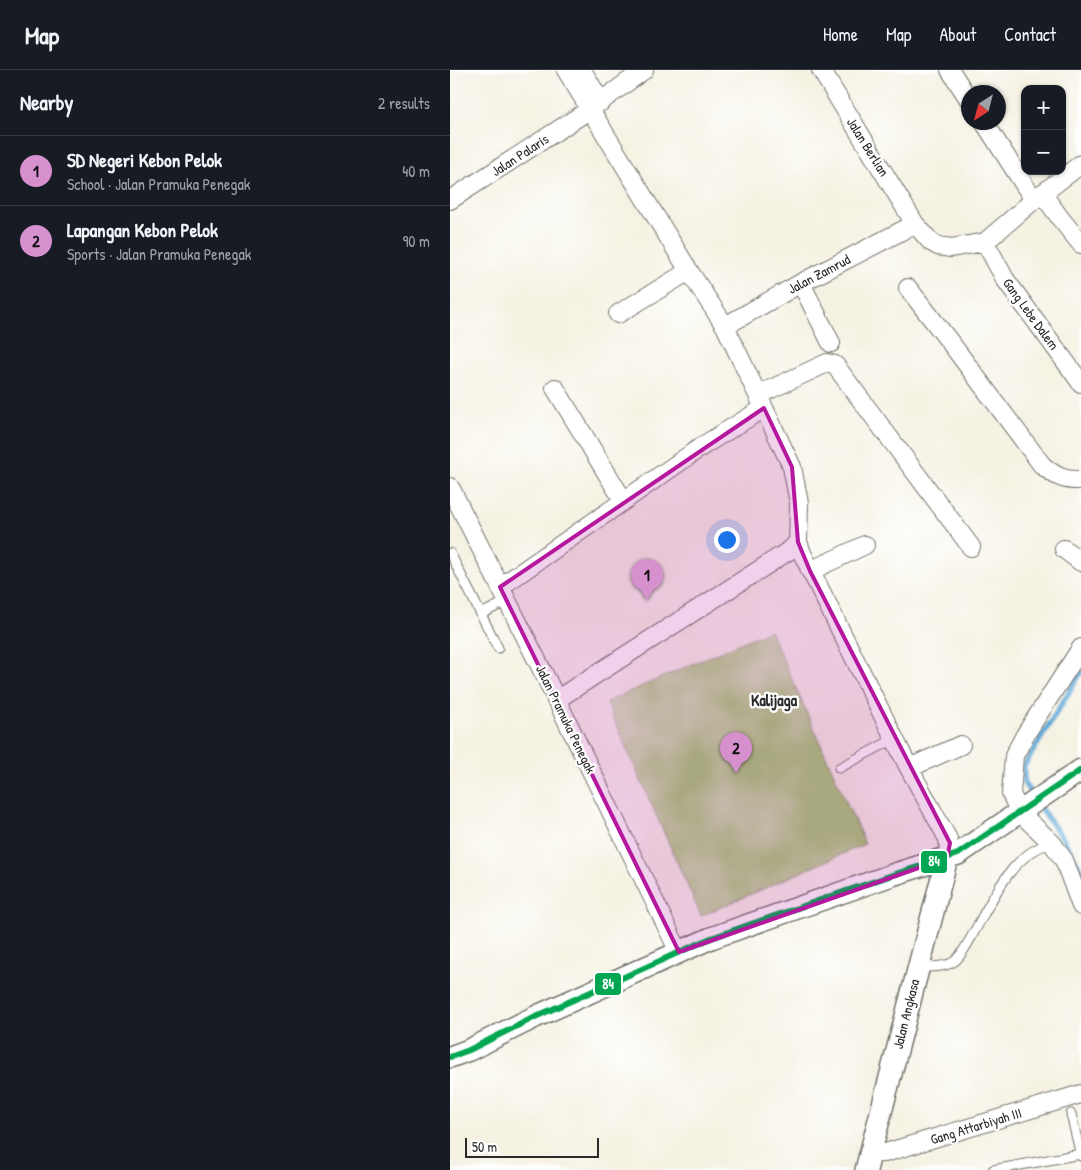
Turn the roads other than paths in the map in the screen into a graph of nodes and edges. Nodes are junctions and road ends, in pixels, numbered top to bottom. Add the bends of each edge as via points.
1 (566, 70) edge
2 (582, 70) edge
3 (644, 70) edge
4 (821, 70) edge
5 (950, 70) edge
6 (961, 87) edge
7 (595, 106) junction
8 (990, 130) edge
9 (1081, 164) edge
10 (1038, 197) junction
11 (450, 200) edge
12 (915, 224) junction
13 (985, 242) junction
14 (1081, 244) edge
15 (689, 271) junction
16 (802, 283) junction
17 (908, 288) dead end
18 (618, 314) dead end
19 (725, 326) junction
20 (831, 344) dead end
21 (1081, 383) edge
22 (555, 388) dead end
23 (761, 402) junction
24 (1081, 480) edge
25 (452, 499) edge
26 (623, 500) junction
27 (798, 542) junction
28 (865, 545) dead end
29 (971, 546) dead end
30 (1064, 549) dead end
31 (450, 554) edge
32 (1081, 562) edge
33 (810, 571) junction
34 (503, 594) junction
35 (481, 614) junction
36 (498, 648) dead end
37 (1081, 648) edge
38 (556, 700) junction
39 (894, 739) junction
40 (960, 745) dead end
41 (839, 768) dead end
42 (909, 768) junction
43 (1081, 770) edge
44 (1031, 805) junction
45 (1052, 843) junction
46 (947, 858) junction
47 (1081, 906) edge
48 (679, 952) junction
49 (918, 967) junction
50 (450, 1057) edge
51 (1081, 1094) edge
52 (1071, 1114) dead end
53 (1081, 1155) edge
54 (868, 1162) edge
55 (993, 1170) edge

1 - 7 street
2 - 7 street
3 - 7 street, Jalan Palaris
4 - 12 street, Jalan Berlian
5 - 6 street
7 - 11 street, Jalan Palaris
7 - 15 street
8 - 10 street
9 - 10 street
10 - 13 street
10 - 14 street
12 - 13 street, Jalan Berlian via 938,246 952,248
12 - 16 street, Jalan Zamrud
13 - 21 street, Gang Lebe Dalem via 1004,278
15 - 18 street
15 - 19 street
16 - 19 street, Jalan Zamrud
16 - 20 street
17 - 24 street via 1042,465 1062,479
19 - 23 street
22 - 26 street
23 - 26 street
23 - 27 street via 792,467 799,503
23 - 29 street via 827,363 835,365
25 - 34 street, Jalan Pramuka Penegak
26 - 34 street
27 - 33 street
27 - 38 street
28 - 33 street
30 - 32 street
31 - 35 lane
33 - 39 street
34 - 35 lane
34 - 38 street, Jalan Pramuka Penegak
35 - 36 lane
37 - 44 street via 1014,756 1011,794
38 - 48 street, Jalan Pramuka Penegak
39 - 41 lane
39 - 42 street
40 - 42 street
42 - 46 street via 950,843
43 - 44 street
44 - 45 street
44 - 46 street
45 - 47 street via 1064,860
45 - 49 lane via 1039,848 1007,874 955,960 949,964
46 - 48 street via 752,923
46 - 49 street, Jalan Angkasa
48 - 50 street
49 - 54 street, Jalan Angkasa
51 - 54 street, Gang Attarbiyah III
52 - 53 lane
53 - 55 lane

